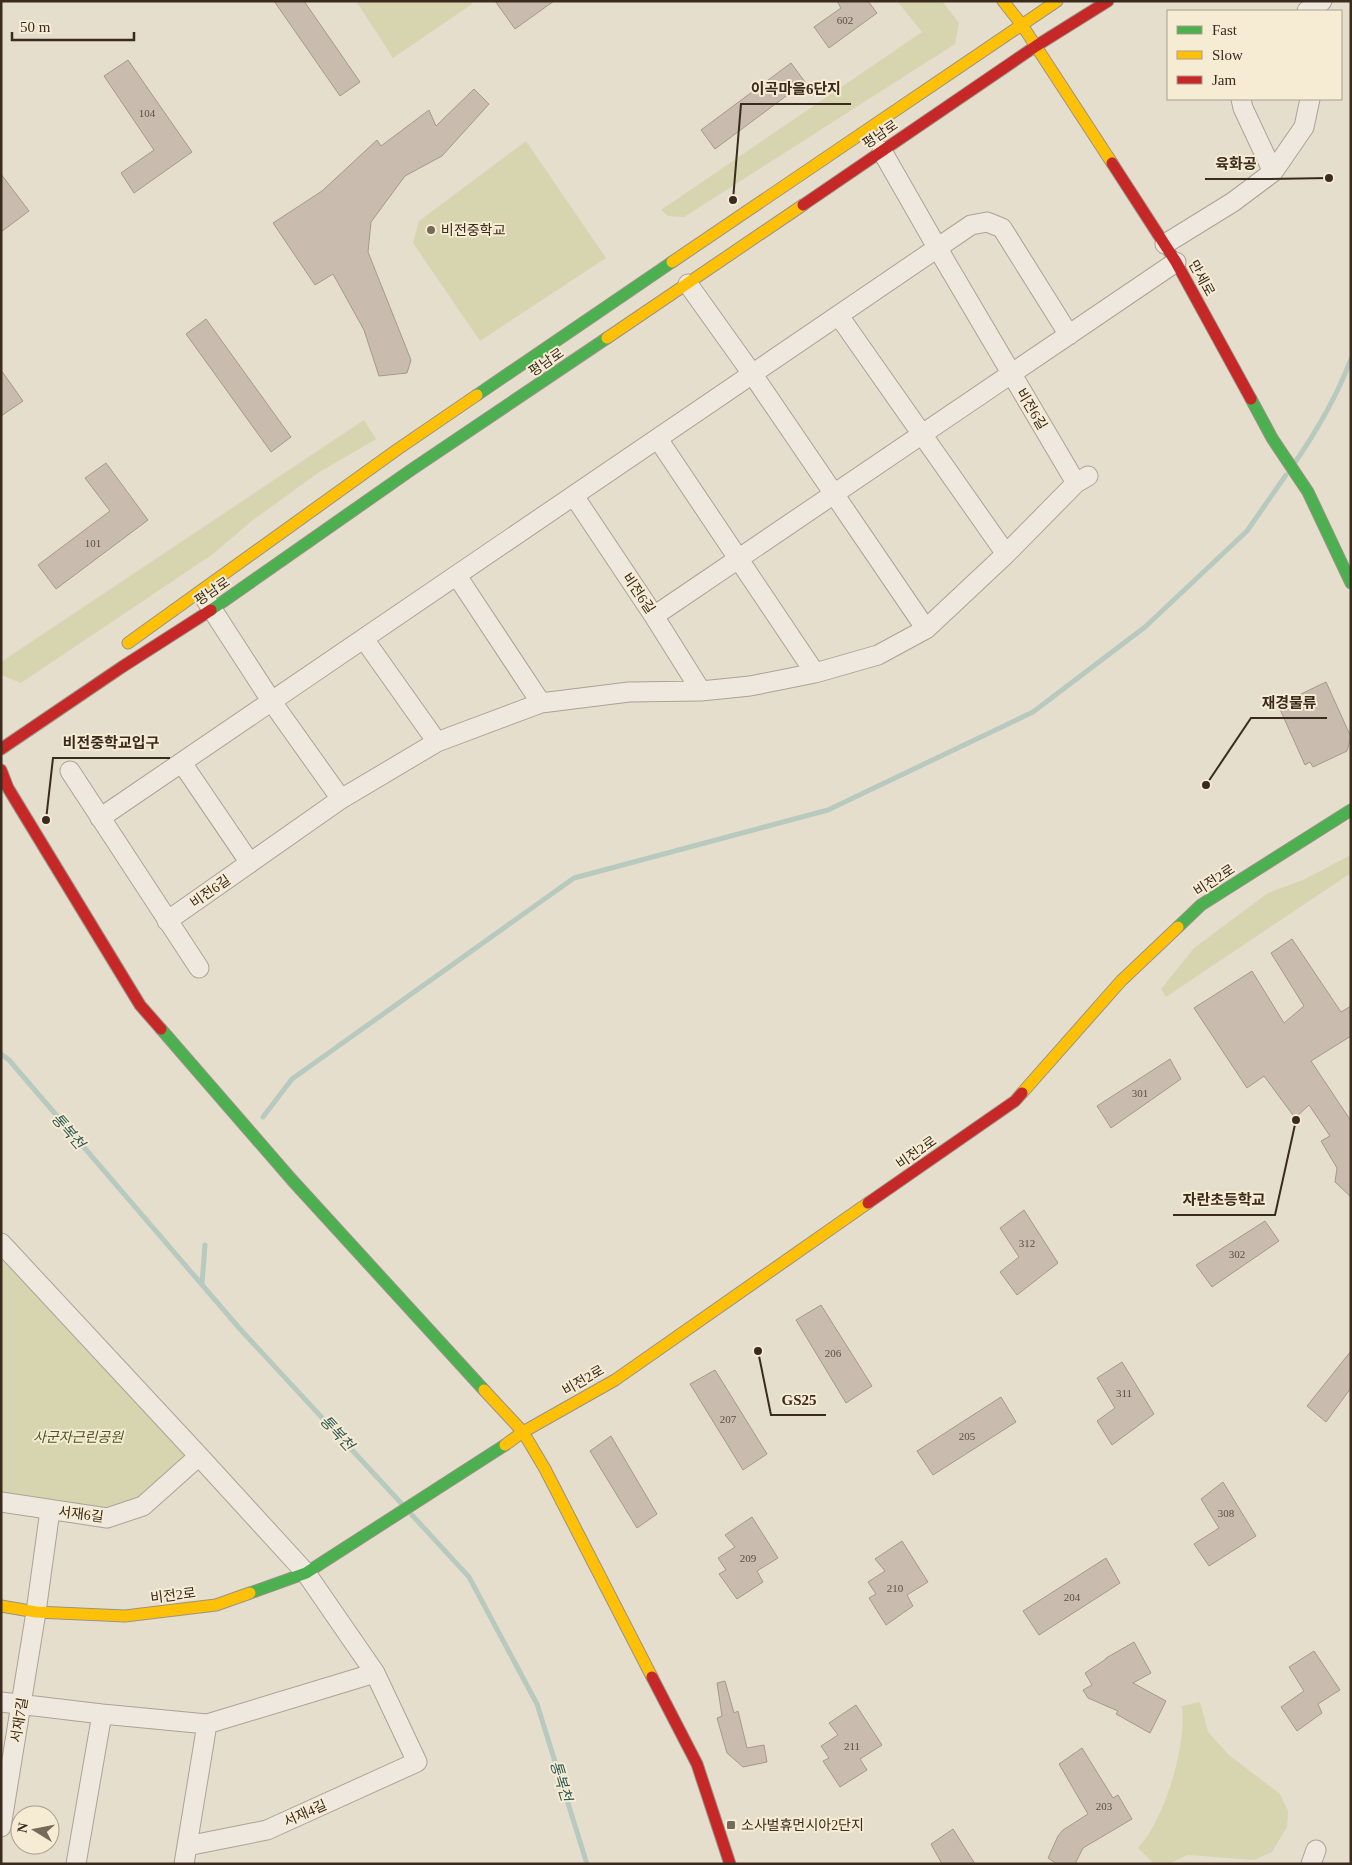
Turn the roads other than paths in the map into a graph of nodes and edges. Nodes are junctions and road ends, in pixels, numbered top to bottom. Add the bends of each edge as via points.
1 (1002, 1) edge
2 (1057, 1) edge
3 (1108, 1) edge
4 (1322, 1) edge
5 (1308, 10) edge
6 (1022, 25) junction
7 (1036, 46) junction
8 (1241, 100) edge
9 (1310, 100) edge
10 (882, 151) junction
11 (1274, 172) junction
12 (1165, 244) junction
13 (938, 249) junction
14 (1176, 262) junction
15 (688, 284) junction
16 (839, 316) junction
17 (1069, 335) junction
18 (1011, 374) junction
19 (753, 375) junction
20 (922, 435) junction
21 (658, 439) junction
22 (834, 494) junction
23 (574, 496) junction
24 (1006, 554) junction
25 (738, 559) junction
26 (456, 576) junction
27 (1351, 582) edge
28 (200, 592) junction
29 (214, 609) junction
30 (654, 616) junction
31 (926, 629) junction
32 (364, 638) junction
33 (115, 652) dead end
34 (816, 673) junction
35 (701, 691) junction
36 (272, 702) junction
37 (541, 703) junction
38 (437, 742) junction
39 (1, 749) edge
40 (182, 762) junction
41 (1, 770) edge
42 (70, 771) dead end
43 (341, 800) junction
44 (1351, 810) edge
45 (100, 818) junction
46 (250, 863) junction
47 (168, 921) junction
48 (199, 968) dead end
49 (1, 1243) edge
50 (523, 1432) junction
51 (199, 1456) junction
52 (1, 1502) edge
53 (50, 1510) junction
54 (306, 1574) junction
55 (1, 1606) edge
56 (36, 1612) junction
57 (375, 1673) junction
58 (1, 1702) edge
59 (22, 1704) junction
60 (102, 1714) junction
61 (207, 1724) junction
62 (1, 1827) edge
63 (186, 1855) edge
64 (76, 1864) edge
65 (730, 1864) edge

1 - 6 street, 만세로
2 - 6 street
3 - 7 street, 평남로
4 - 5 street
6 - 7 street, 만세로
6 - 28 street via 398,449
7 - 10 street, 평남로
7 - 12 street, 만세로
8 - 11 street
9 - 11 street via 1304,128
10 - 13 street, 비전6길
10 - 15 street, 평남로
11 - 12 street
12 - 14 street, 만세로
13 - 16 street
13 - 17 street via 972,225 987,222 1002,228
13 - 18 street, 비전6길
14 - 17 street
14 - 27 street, 만세로 via 1272,438 1308,492
15 - 19 street
15 - 29 street, 평남로 via 411,470
16 - 19 street
16 - 20 street
17 - 18 street
18 - 20 street
18 - 24 street, 비전6길 via 1082,479
19 - 21 street
19 - 22 street
20 - 22 street
20 - 24 street
21 - 23 street
21 - 25 street
22 - 25 street
22 - 31 street
23 - 26 street
23 - 30 street, 비전6길
24 - 31 street, 비전6길
25 - 30 street
25 - 34 street
26 - 32 street
26 - 37 street
28 - 29 street
28 - 33 street
29 - 36 street
29 - 39 street, 평남로
30 - 35 street, 비전6길
31 - 34 street, 비전6길 via 878,655
32 - 36 street
32 - 38 street
34 - 35 street, 비전6길 via 750,686
35 - 37 street, 비전6길 via 629,692
36 - 40 street
36 - 43 street
37 - 38 street, 비전6길
38 - 43 street, 비전6길
40 - 45 street
40 - 46 street
41 - 50 street via 8,788 140,1005 292,1180
42 - 45 street
43 - 46 street, 비전6길
44 - 50 street, 비전2로 via 1201,905 1121,981 1016,1101 615,1380
45 - 47 street
46 - 47 street, 비전6길
47 - 48 street
49 - 51 street
50 - 54 street, 비전2로
50 - 65 street via 697,1764
51 - 53 street, 서재6길 via 143,1506 107,1518
51 - 54 street
52 - 53 street, 서재6길
53 - 56 street, 서재7길
54 - 56 street, 비전2로 via 216,1605 125,1616
54 - 57 street
55 - 56 street, 비전2로
56 - 59 street, 서재7길
57 - 61 street
57 - 63 street, 서재4길 via 417,1762 267,1830
58 - 59 street
59 - 60 street
59 - 62 street, 서재7길
60 - 61 street
60 - 64 street
61 - 63 street, 서재4길

